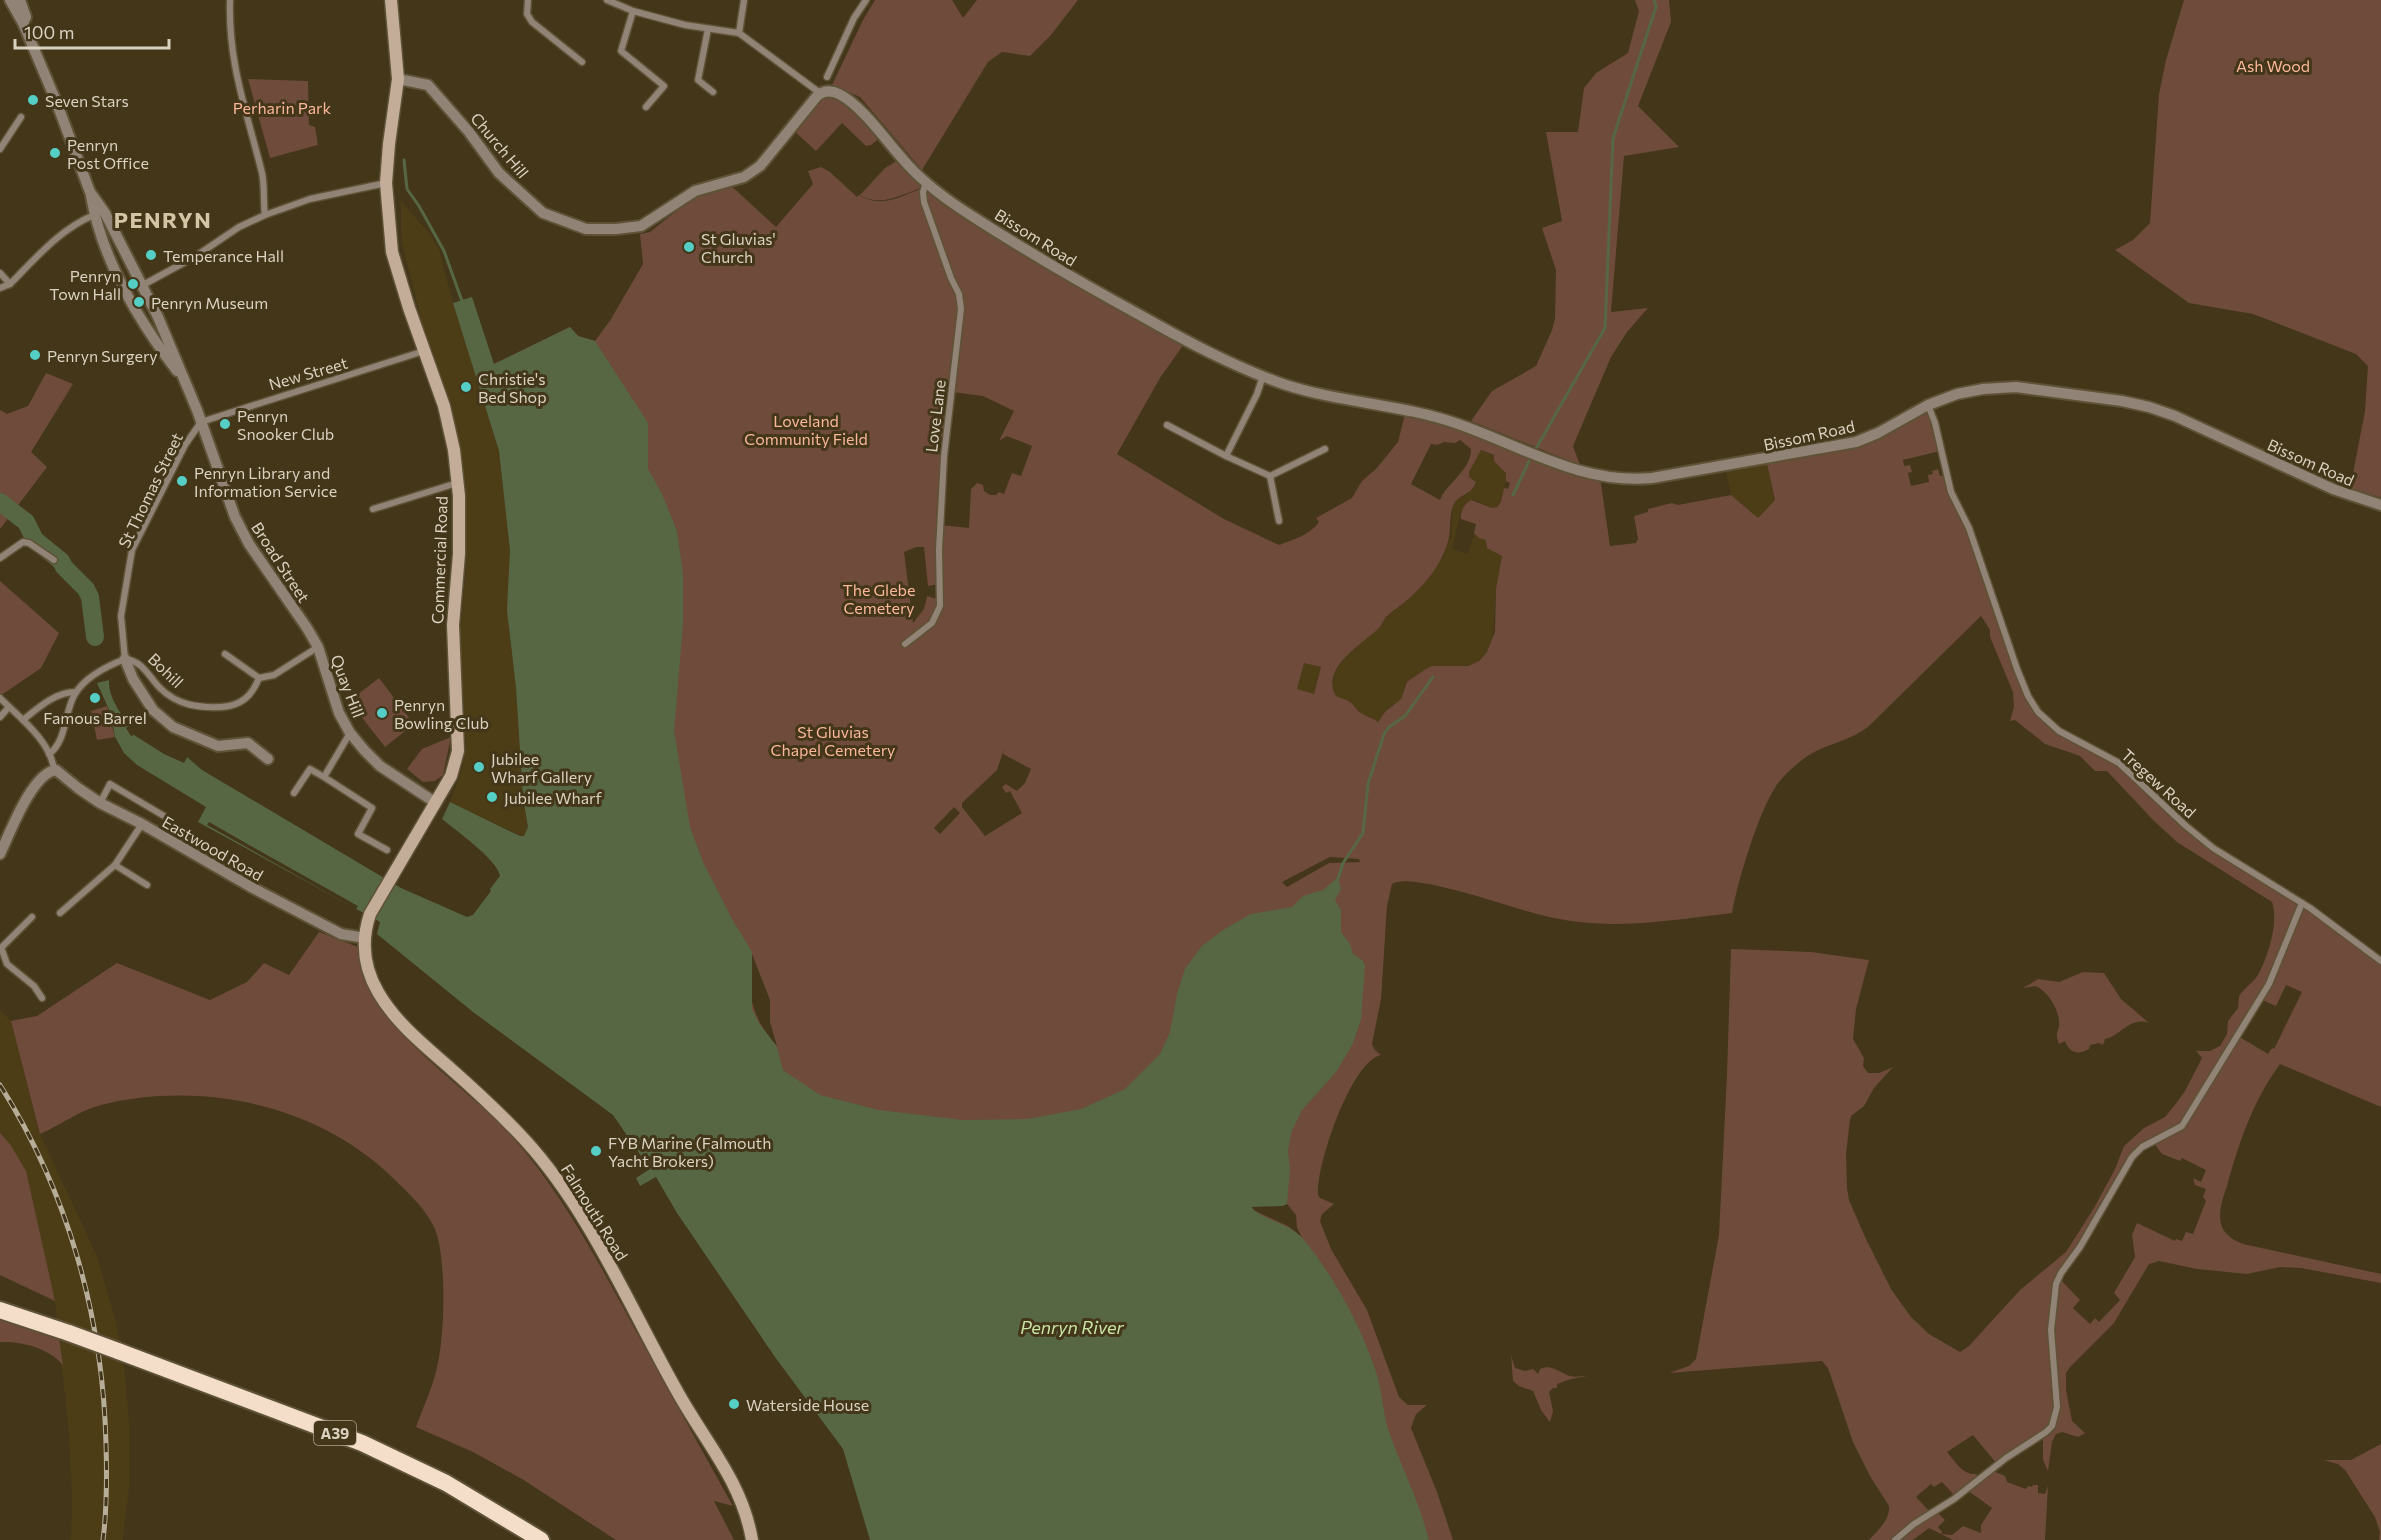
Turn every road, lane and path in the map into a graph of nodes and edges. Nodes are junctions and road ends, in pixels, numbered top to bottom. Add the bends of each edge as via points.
1 (10, 0) edge
2 (20, 0) edge
3 (230, 0) edge
4 (391, 0) edge
5 (528, 0) edge
6 (606, 0) edge
7 (744, 0) edge
8 (866, 0) edge
9 (633, 11) junction
10 (23, 23) junction
11 (708, 29) junction
12 (739, 33) junction
13 (582, 62) dead end
14 (827, 77) dead end
15 (398, 79) junction
16 (713, 92) dead end
17 (820, 93) junction
18 (646, 107) dead end
19 (21, 117) dead end
20 (0, 149) edge
21 (926, 182) junction
22 (386, 183) junction
23 (90, 192) junction
24 (94, 215) junction
25 (265, 215) junction
26 (0, 273) edge
27 (9, 284) junction
28 (143, 285) junction
29 (0, 288) edge
30 (423, 351) junction
31 (1263, 376) junction
32 (184, 381) junction
33 (1928, 405) junction
34 (201, 422) junction
35 (1167, 425) dead end
36 (1324, 449) dead end
37 (1226, 456) junction
38 (1270, 476) junction
39 (458, 482) junction
40 (2381, 505) edge
41 (373, 509) dead end
42 (1279, 521) dead end
43 (0, 558) edge
44 (54, 560) dead end
45 (904, 644) dead end
46 (318, 647) junction
47 (225, 654) dead end
48 (125, 659) junction
49 (259, 678) junction
50 (76, 692) junction
51 (0, 698) edge
52 (9, 707) junction
53 (0, 717) edge
54 (23, 720) junction
55 (350, 733) junction
56 (49, 754) junction
57 (268, 759) dead end
58 (54, 770) junction
59 (324, 777) junction
60 (294, 793) dead end
61 (100, 803) junction
62 (436, 803) junction
63 (164, 816) dead end
64 (142, 824) junction
65 (387, 850) dead end
66 (0, 854) edge
67 (115, 865) junction
68 (147, 885) dead end
69 (2302, 903) junction
70 (60, 913) dead end
71 (32, 917) dead end
72 (365, 932) junction
73 (1, 950) edge
74 (2381, 961) edge
75 (42, 998) dead end
76 (0, 1311) edge
77 (541, 1540) edge
78 (752, 1540) edge
79 (1895, 1540) edge

1 - 10 street
2 - 10 street via 26,17
3 - 25 street via 234,70 263,176
4 - 15 main road, Commercial Road
5 - 13 street via 526,14 532,22
6 - 9 street
7 - 12 street
8 - 14 street
9 - 11 street
9 - 18 street via 621,51 664,86
10 - 23 street
11 - 12 street
11 - 16 street via 698,80
12 - 17 street
15 - 17 street, Church Hill via 428,85 499,173 543,213 586,229 641,226 695,190 755,172
15 - 22 main road, Commercial Road
17 - 21 street, Bissom Road via 831,91 847,100
19 - 20 street
21 - 31 street, Bissom Road via 973,217 1084,285 1201,348
21 - 45 street, Love Lane via 924,202 962,309 944,456 940,606 932,623
22 - 25 street via 310,198
22 - 30 main road, Commercial Road via 392,252
23 - 24 street
23 - 28 street
24 - 27 street via 60,235
24 - 32 street via 120,280
25 - 28 street
26 - 27 street
27 - 29 street
28 - 32 street
30 - 34 street, New Street
30 - 39 main road, Commercial Road via 444,406
31 - 33 street, Bissom Road via 1322,395 1431,415 1595,476 1625,479 1652,478 1856,442
31 - 37 street
32 - 34 street, Broad Street
33 - 40 street, Bissom Road via 1970,391 2016,387 2148,406 2333,489
33 - 69 street, Tregew Road via 1951,492 1969,528 2017,669 2038,712 2059,730 2119,762 2203,840
34 - 46 street, Broad Street via 235,517 249,544
34 - 48 street, St Thomas Street via 185,445 132,550 121,616
35 - 37 street
36 - 38 street
37 - 38 street
38 - 42 street
39 - 41 street
39 - 62 main road, Commercial Road via 459,554 453,625 458,751 451,776
43 - 44 street via 23,542
46 - 49 street via 274,675
46 - 55 street, Quay Hill via 339,713
47 - 49 street
48 - 49 street, Bohill via 140,664 171,697 192,706 235,705 248,697
48 - 50 street via 94,675
48 - 57 street, Bohill via 148,703 173,727 218,746 248,743
50 - 54 street via 53,698
50 - 56 street via 58,743
51 - 52 street
52 - 53 street
52 - 54 street
54 - 56 street
55 - 59 street
55 - 62 street, Quay Hill via 380,766
56 - 58 street
58 - 61 street, Eastwood Road
58 - 66 street via 30,794
59 - 60 street via 310,769
59 - 65 street via 372,808 358,834
61 - 63 street via 110,784
61 - 64 street, Eastwood Road
62 - 72 main road, Commercial Road via 373,908
64 - 67 street
64 - 72 street, Eastwood Road via 320,924 341,934
67 - 68 street
67 - 70 street
69 - 74 street, Tregew Road
69 - 79 street via 2269,984 2182,1126 2142,1147 2132,1157 2060,1275 2051,1326 2057,1407 2052,1426
71 - 73 street
72 - 78 main road, Falmouth Road via 370,976 391,1011 499,1112 564,1190 678,1394 734,1482 744,1504
73 - 75 street via 7,964 34,986
76 - 77 highway, A39, bridge via 362,1443 446,1483

